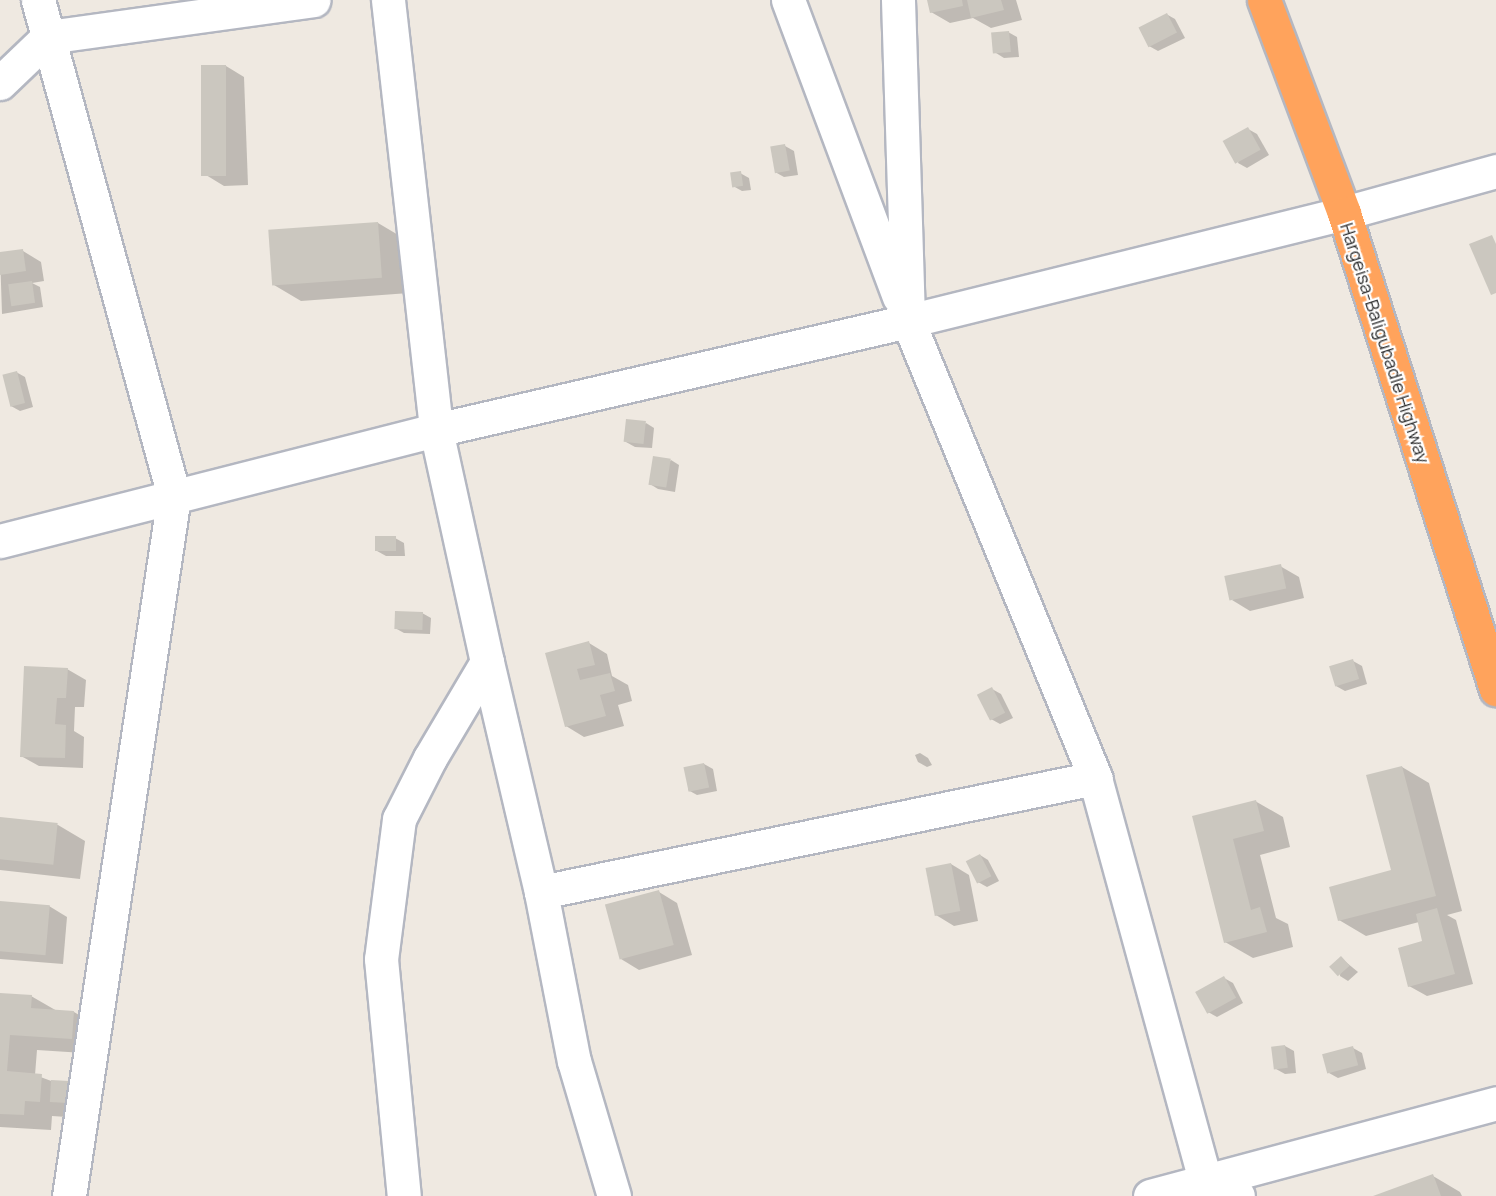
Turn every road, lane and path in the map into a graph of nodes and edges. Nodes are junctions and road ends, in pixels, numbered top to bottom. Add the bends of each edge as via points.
1 (38, 0) edge
2 (313, 0) edge
3 (387, 0) edge
4 (788, 0) edge
5 (898, 0) edge
6 (1264, 0) edge
7 (48, 37) junction
8 (0, 83) edge
9 (1496, 171) edge
10 (1344, 213) junction
11 (908, 321) junction
12 (436, 430) junction
13 (174, 496) junction
14 (0, 541) edge
15 (487, 662) junction
16 (1496, 689) edge
17 (1095, 778) junction
18 (541, 892) junction
19 (1496, 1103) edge
20 (1205, 1181) junction
21 (69, 1196) edge
22 (404, 1196) edge
23 (614, 1196) edge
24 (1150, 1196) edge
25 (1238, 1196) edge

1 - 7 street
2 - 7 street
3 - 12 street
4 - 11 street
5 - 11 street
6 - 10 highway, Hargeisa-Baligubadle Highway
7 - 8 street
7 - 13 street
9 - 10 street
10 - 11 street
10 - 16 highway, Hargeisa-Baligubadle Highway
11 - 12 street
11 - 17 street
12 - 13 street
12 - 15 street
13 - 14 street
13 - 21 street
15 - 18 street
15 - 22 street via 399,819 381,959
17 - 18 street
17 - 20 street
18 - 23 street via 574,1062
19 - 20 street
20 - 24 street
20 - 25 street

